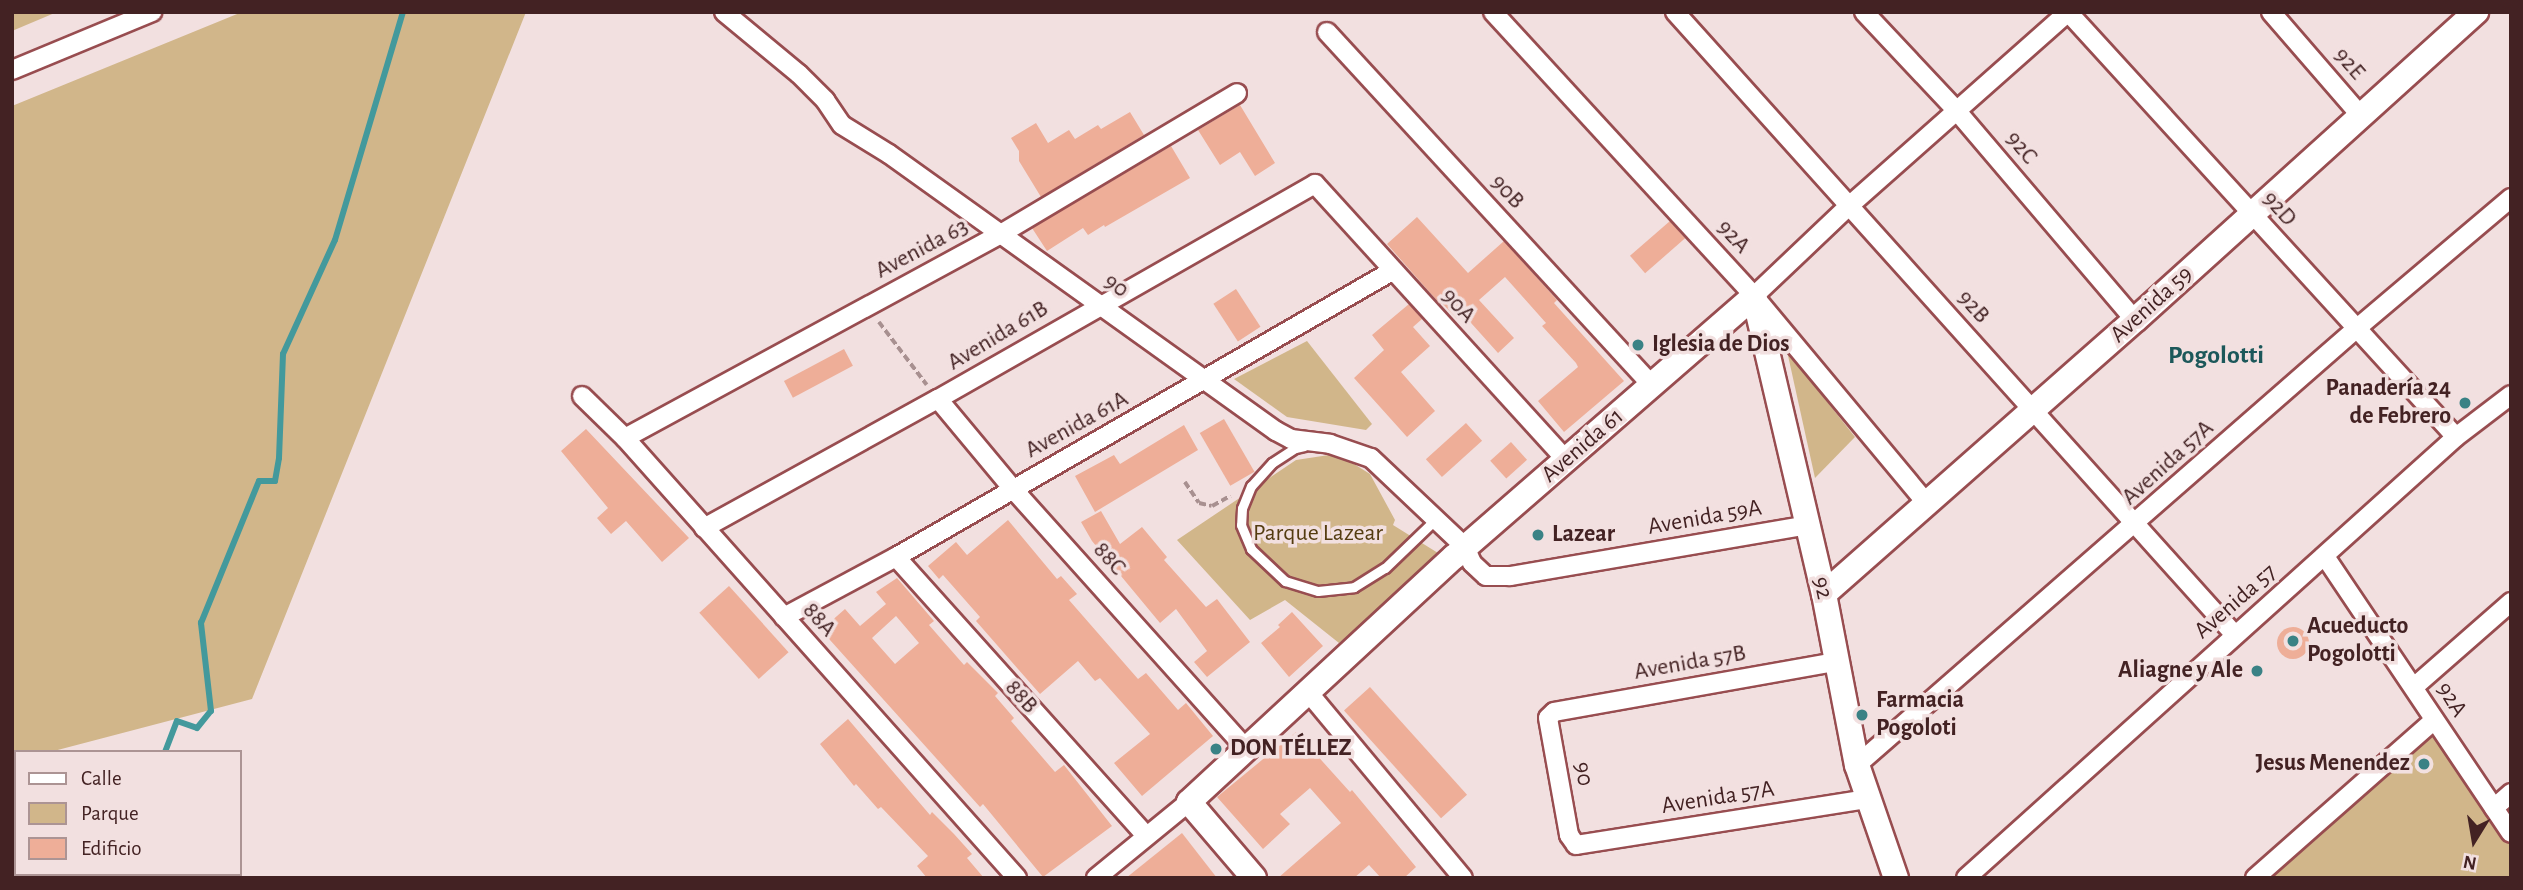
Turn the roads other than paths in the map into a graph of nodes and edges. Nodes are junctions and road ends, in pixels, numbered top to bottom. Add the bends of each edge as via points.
1 (152, 12) edge
2 (724, 12) edge
3 (1493, 12) edge
4 (1675, 12) edge
5 (1864, 12) edge
6 (2068, 12) edge
7 (2271, 12) edge
8 (2466, 16) edge
9 (1327, 32) dead end
10 (12, 70) edge
11 (1237, 93) dead end
12 (1956, 110) junction
13 (2362, 117) junction
14 (1315, 184) joint
15 (2511, 198) edge
16 (1849, 206) junction
17 (2252, 216) junction
18 (999, 235) junction
19 (1392, 271) junction
20 (1754, 296) junction
21 (1099, 305) junction
22 (2135, 320) junction
23 (2356, 329) junction
24 (1205, 380) junction
25 (1652, 386) junction
26 (2511, 395) edge
27 (582, 396) dead end
28 (938, 400) junction
29 (2034, 410) junction
30 (2456, 438) junction
31 (625, 439) junction
32 (1312, 444) junction
33 (1567, 461) junction
34 (1013, 489) junction
35 (1927, 505) junction
36 (1437, 518) junction
37 (1808, 525) junction
38 (2134, 525) junction
39 (704, 528) junction
40 (1465, 547) junction
41 (896, 557) junction
42 (2326, 558) junction
43 (1486, 576) joint
44 (1824, 594) junction
45 (2511, 602) edge
46 (784, 617) junction
47 (2234, 634) junction
48 (1835, 662) junction
49 (2414, 687) junction
50 (1308, 692) junction
51 (1554, 712) joint
52 (2434, 720) junction
53 (1246, 749) junction
54 (1857, 765) junction
55 (2511, 793) edge
56 (1868, 799) junction
57 (1189, 802) junction
58 (2494, 808) junction
59 (2511, 833) edge
60 (1146, 836) junction
61 (1576, 845) joint
62 (1017, 878) edge
63 (1096, 878) edge
64 (1254, 878) edge
65 (1463, 878) edge
66 (1896, 878) edge
67 (1966, 878) edge
68 (2255, 878) edge

1 - 10 street
2 - 18 street, 90 via 799,74 842,125
3 - 20 street, 92A
4 - 16 street, 92B
5 - 12 street, 92C
6 - 12 street, Avenida 61
6 - 17 street, 92D
7 - 13 street, 92E
8 - 13 street, Avenida 59
9 - 25 street, 90B
11 - 18 street, Avenida 63
12 - 16 street, Avenida 61
12 - 22 street, 92C
13 - 17 street, Avenida 59
14 - 19 street, 90A
14 - 21 street, Avenida 61B
15 - 23 street, Avenida 57A
16 - 20 street, Avenida 61
16 - 29 street, 92B
17 - 22 street, Avenida 59
17 - 23 street, 92D
18 - 21 street, 90
18 - 31 street, Avenida 63
19 - 24 street, Avenida 61A
19 - 33 street, 90A
20 - 25 street, Avenida 61
20 - 35 street, 92A
20 - 37 street, 92
21 - 24 street, 90
21 - 28 street, Avenida 61B
22 - 29 street, Avenida 59
23 - 30 street, 92D
23 - 38 street, Avenida 57A
24 - 32 street, 90 via 1276,431
24 - 34 street, Avenida 61A
25 - 33 street, Avenida 61
26 - 30 street, Avenida 57
27 - 31 street, 88A
28 - 34 street, 88C
28 - 39 street, Avenida 61B
29 - 35 street, Avenida 59
29 - 38 street, 92B
30 - 42 street, Avenida 57
31 - 39 street, 88A
32 - 36 street, 90 via 1330,444 1371,458
32 - 36 lane via 1282,455 1245,497 1241,525 1251,549 1285,581 1318,591 1354,587 1371,579
33 - 40 street, Avenida 61
34 - 41 street, Avenida 61A
34 - 53 street, 88C
35 - 44 street, Avenida 59
36 - 40 street, 90
37 - 43 street, Avenida 59A via 1510,576
37 - 44 street, 92
38 - 47 street, 92B
38 - 54 street, Avenida 57A
39 - 46 street, 88A
40 - 43 street, 90 via 1472,563
40 - 50 street, Avenida 61
41 - 46 street, Avenida 61A
41 - 60 street, 88B
42 - 47 street, Avenida 57
42 - 49 street, 92A
44 - 48 street, 92
45 - 49 street
46 - 62 street, 88A
47 - 67 street, Avenida 57
48 - 51 street, Avenida 57B
48 - 54 street, 92
49 - 52 street, 92A
50 - 53 street, Avenida 61
50 - 65 street
51 - 61 street, 90 via 1548,718 1569,835
52 - 58 street, 92A
52 - 68 street
53 - 57 street, Avenida 61
54 - 56 street, 92
55 - 58 street
56 - 61 street, Avenida 57A
56 - 66 street, 92
57 - 60 street, Avenida 61
57 - 64 street
58 - 59 street, 92A
60 - 63 street, Avenida 61

